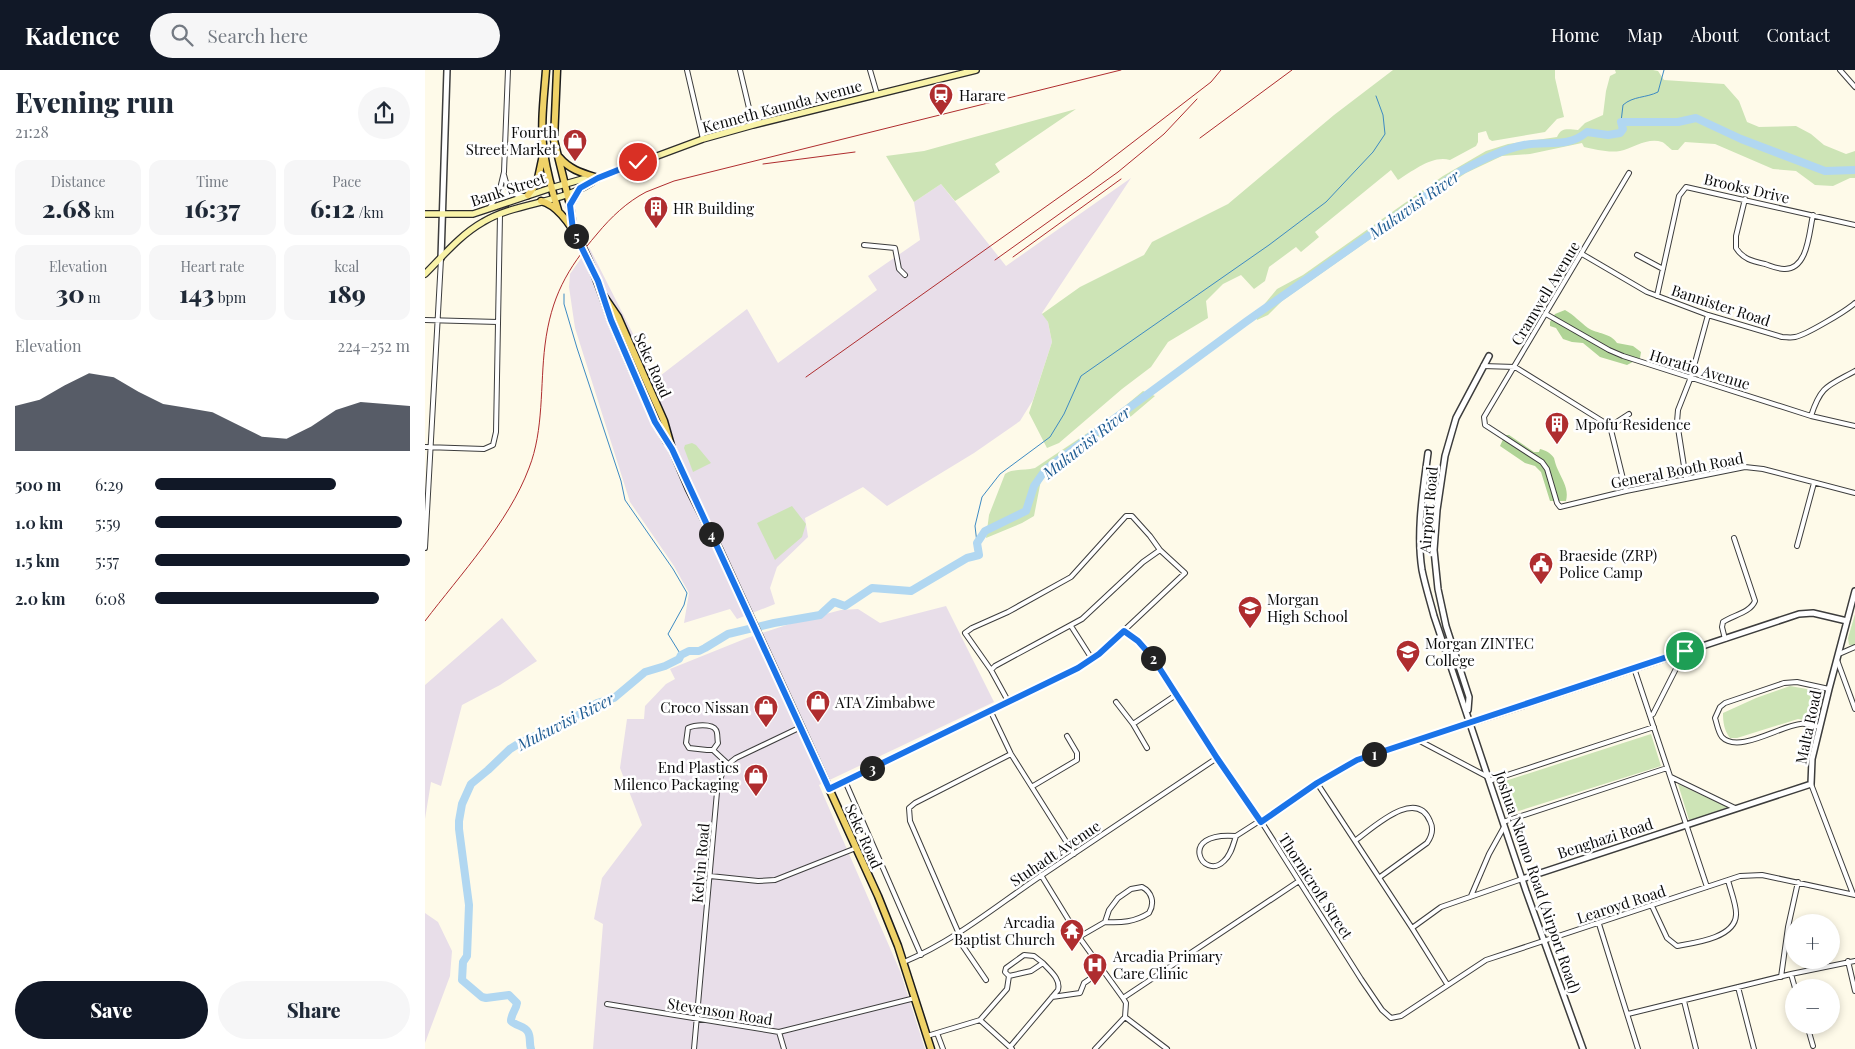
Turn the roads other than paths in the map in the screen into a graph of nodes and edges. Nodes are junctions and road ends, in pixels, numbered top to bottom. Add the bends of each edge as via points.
1 (447, 70) edge
2 (508, 70) edge
3 (546, 70) edge
4 (557, 70) edge
5 (687, 70) edge
6 (740, 70) edge
7 (870, 70) edge
8 (975, 70) edge
9 (1841, 70) edge
10 (964, 71) edge
11 (1855, 87) edge
12 (877, 94) junction
13 (753, 125) junction
14 (703, 139) junction
15 (544, 152) junction
16 (558, 156) junction
17 (504, 172) junction
18 (1629, 172) dead end
19 (598, 178) junction
20 (564, 184) junction
21 (551, 188) junction
22 (580, 188) junction
23 (567, 193) junction
24 (526, 196) junction
25 (554, 197) junction
26 (1745, 199) junction
27 (541, 201) junction
28 (570, 205) junction
29 (490, 208) junction
30 (559, 211) junction
31 (425, 214) edge
32 (442, 214) junction
33 (500, 214) junction
34 (1813, 215) junction
35 (1855, 225) edge
36 (573, 230) junction
37 (864, 246) dead end
38 (1582, 254) junction
39 (1637, 255) dead end
40 (441, 258) junction
41 (1663, 270) junction
42 (425, 274) edge
43 (905, 276) dead end
44 (1657, 296) junction
45 (1855, 303) edge
46 (1546, 314) junction
47 (1708, 315) junction
48 (425, 320) edge
49 (438, 321) junction
50 (498, 322) junction
51 (1489, 356) dead end
52 (1483, 366) junction
53 (1515, 367) junction
54 (1855, 371) edge
55 (1691, 377) junction
56 (1629, 414) dead end
57 (1811, 416) junction
58 (1855, 426) edge
59 (1609, 427) junction
60 (425, 447) edge
61 (431, 447) junction
62 (1428, 453) dead end
63 (1686, 479) junction
64 (1814, 483) junction
65 (1626, 491) junction
66 (1855, 493) edge
67 (1562, 507) joint
68 (1734, 538) dead end
69 (1797, 546) dead end
70 (425, 548) edge
71 (1160, 550) junction
72 (1855, 591) edge
73 (1847, 620) junction
74 (1071, 626) junction
75 (1124, 631) junction
76 (1725, 639) junction
77 (1855, 648) edge
78 (1685, 651) junction
79 (1839, 654) junction
80 (1092, 659) junction
81 (1837, 660) junction
82 (1634, 668) junction
83 (991, 670) junction
84 (1829, 689) junction
85 (1177, 695) junction
86 (1008, 701) junction
87 (1116, 702) dead end
88 (1855, 709) edge
89 (990, 710) junction
90 (1650, 716) junction
91 (1470, 723) junction
92 (1133, 724) junction
93 (801, 726) junction
94 (1654, 727) junction
95 (1820, 727) junction
96 (1067, 736) dead end
97 (1418, 740) junction
98 (1147, 748) dead end
99 (713, 750) junction
100 (1011, 754) junction
101 (1217, 758) junction
102 (728, 764) junction
103 (1667, 768) junction
104 (1671, 776) junction
105 (1489, 779) junction
106 (845, 782) junction
107 (1317, 783) junction
108 (1811, 784) junction
109 (1033, 786) junction
110 (829, 789) junction
111 (1735, 808) junction
112 (1261, 822) junction
113 (1686, 824) junction
114 (1504, 825) junction
115 (1236, 836) junction
116 (1356, 840) junction
117 (856, 848) junction
118 (1074, 854) junction
119 (1041, 875) junction
120 (710, 876) junction
121 (1380, 877) junction
122 (1522, 879) junction
123 (1728, 880) junction
124 (1299, 881) junction
125 (1798, 882) junction
126 (1707, 887) junction
127 (1854, 895) edge
128 (1471, 896) junction
129 (1652, 906) junction
130 (1105, 922) junction
131 (1599, 924) junction
132 (1413, 928) junction
133 (957, 935) junction
134 (1079, 937) junction
135 (1544, 941) junction
136 (921, 955) junction
137 (1848, 961) junction
138 (1855, 961) edge
139 (904, 962) junction
140 (1043, 963) junction
141 (1103, 970) junction
142 (1791, 974) junction
143 (1009, 976) junction
144 (1781, 977) junction
145 (1792, 979) edge
146 (987, 980) dead end
147 (1447, 984) junction
148 (1738, 988) junction
149 (1855, 991) edge
150 (915, 998) junction
151 (1051, 998) junction
152 (1123, 998) junction
153 (1684, 1001) junction
154 (607, 1004) dead end
155 (1382, 1010) joint
156 (1628, 1014) junction
157 (1125, 1016) junction
158 (697, 1018) junction
159 (979, 1020) junction
160 (779, 1032) junction
161 (937, 1033) junction
162 (1810, 1034) edge
163 (927, 1036) junction
164 (1813, 1046) dead end
165 (1011, 1048) edge
166 (694, 1049) edge
167 (784, 1049) edge
168 (931, 1049) edge
169 (943, 1049) edge
170 (1095, 1049) edge
171 (1167, 1049) edge
172 (1583, 1049) edge
173 (1638, 1049) edge
174 (1696, 1049) edge
175 (1754, 1049) edge

1 - 32 street
2 - 17 street
3 - 15 main road
4 - 16 main road via 554,140
5 - 14 street
6 - 13 street
7 - 12 street
8 - 10 main road, Kenneth Kaunda Avenue
9 - 11 street
10 - 12 main road, Kenneth Kaunda Avenue
12 - 13 main road, Kenneth Kaunda Avenue
13 - 14 main road, Kenneth Kaunda Avenue
14 - 19 main road, Kenneth Kaunda Avenue
15 - 21 main road
15 - 24 main road via 537,183
16 - 19 main road via 575,172
16 - 20 main road
17 - 24 street via 509,190
17 - 29 street via 499,193
18 - 38 street, Cramwell Avenue
19 - 20 main road, Bank Street
19 - 22 main road
20 - 21 main road, Bank Street
20 - 23 main road
21 - 24 main road, Bank Street
21 - 25 main road
22 - 23 main road
22 - 28 main road
23 - 25 main road
23 - 28 main road
24 - 29 main road, Bank Street
25 - 27 main road
25 - 30 main road
26 - 34 street, Brooks Drive
26 - 34 street via 1735,248 1750,261 1784,269 1801,261
26 - 41 street, Brooks Drive via 1690,187 1683,189
27 - 30 main road via 550,203
27 - 33 main road
28 - 36 main road
29 - 32 main road, Bank Street via 473,214
30 - 36 main road
31 - 32 main road, Bank Street
32 - 40 street
33 - 40 main road via 465,234
33 - 50 street
34 - 35 street, Brooks Drive
36 - 93 main road, Seke Road via 603,295 618,317 664,421 672,449
37 - 43 street via 895,248 900,271
38 - 44 street, Bannister Road
38 - 46 street, Cramwell Avenue
39 - 41 street
40 - 42 main road
40 - 49 street
41 - 44 street, Brooks Drive
44 - 47 street, Bannister Road
45 - 47 street, Bannister Road via 1794,337
46 - 53 street, Cramwell Avenue
46 - 55 street, Horatio Avenue via 1609,350
47 - 55 street
48 - 49 street
49 - 50 street
49 - 61 street
50 - 61 street via 493,445 483,449
51 - 52 street, Airport Road
52 - 53 street
52 - 91 street, Airport Road via 1456,418 1445,456 1434,550 1446,626 1469,697
53 - 59 street
53 - 67 street, Cramwell Avenue via 1484,417 1485,425 1541,462 1547,469 1557,503
54 - 57 street via 1822,391
55 - 57 street, Horatio Avenue
55 - 63 street via 1677,416
56 - 59 street
57 - 58 street, Horatio Avenue
59 - 65 street
60 - 61 street
61 - 70 street
62 - 91 street, Airport Road via 1420,537 1422,569 1434,616
63 - 64 street, General Booth Road via 1751,467
63 - 65 street, General Booth Road
64 - 66 street, General Booth Road
64 - 69 street
65 - 67 street, General Booth Road
68 - 76 street via 1755,601 1752,607 1723,622 1721,627
71 - 74 street
71 - 75 street via 1185,573
71 - 83 street via 1137,520 1126,516 1071,577 965,632
72 - 73 street, Malta Road
73 - 76 street via 1805,613
73 - 79 street, Malta Road
74 - 80 street
74 - 83 street
75 - 80 street
75 - 85 street, Thornicroft Street via 1153,658
76 - 78 street
77 - 79 street
78 - 82 street
78 - 90 street
79 - 81 street, Malta Road
80 - 86 street
81 - 84 street, Malta Road
81 - 88 street
82 - 90 street
82 - 91 street
83 - 86 street
84 - 95 street, Malta Road
84 - 95 street via 1797,682 1784,683 1725,703 1715,718 1721,736 1734,743 1800,724
85 - 92 street
85 - 101 street, Thornicroft Street
86 - 89 street
87 - 92 street
89 - 100 street
89 - 106 street
90 - 94 street
91 - 97 street
91 - 105 street, Joshua Nkomo Road (Airport Road)
92 - 98 street
93 - 102 street
93 - 110 main road, Seke Road
94 - 103 street
94 - 105 street
95 - 108 street, Malta Road via 1811,764
96 - 109 street via 1077,753 1077,760
97 - 105 street
97 - 107 street via 1357,760
99 - 99 street via 717,743 715,728 693,725 688,728 689,748
99 - 102 street
100 - 109 street
100 - 133 street via 909,808 910,821
101 - 112 street, Thornicroft Street
101 - 118 street, Stuhadt Avenue
102 - 120 street, Kelvin Road via 717,792
103 - 104 street
103 - 114 street
104 - 111 street
104 - 113 street
105 - 114 street, Joshua Nkomo Road (Airport Road)
106 - 110 street
106 - 136 street
107 - 112 street
107 - 116 street
108 - 111 street, Benghazi Road
108 - 127 street, Malta Road
109 - 118 street
110 - 117 main road, Seke Road
111 - 113 street, Benghazi Road
112 - 115 street
112 - 124 street, Thornicroft Street
113 - 122 street, Benghazi Road
113 - 126 street
114 - 122 street, Joshua Nkomo Road (Airport Road)
114 - 128 street
115 - 115 street via 1223,863 1207,865 1201,859 1199,850 1203,842 1219,835
116 - 121 street
116 - 121 street via 1405,808 1418,808 1426,813 1432,837
117 - 120 street via 775,880
117 - 139 main road, Seke Road
118 - 119 street, Stuhadt Avenue
119 - 133 street, Stuhadt Avenue
119 - 134 street
120 - 158 street, Kelvin Road
121 - 132 street
122 - 128 street, Benghazi Road
122 - 135 street, Joshua Nkomo Road (Airport Road)
123 - 125 street, Learoyd Road via 1751,874
123 - 126 street, Learoyd Road
123 - 129 street via 1736,914 1734,923 1727,931 1704,941 1677,946 1667,938
124 - 152 street
124 - 155 street, Thornicroft Street
125 - 127 street, Learoyd Road
125 - 144 street
126 - 129 street, Learoyd Road
128 - 132 street, Benghazi Road via 1441,907
129 - 131 street, Learoyd Road
130 - 130 street via 1118,898 1137,887 1148,890 1153,902 1149,912 1137,919
130 - 134 street
131 - 135 street, Learoyd Road
131 - 156 street
132 - 147 street
133 - 136 street, Stuhadt Avenue
133 - 146 street
134 - 141 street
135 - 147 street, Learoyd Road via 1486,960
135 - 172 street, Joshua Nkomo Road (Airport Road)
136 - 139 street, Stuhadt Avenue
137 - 138 street
137 - 142 street
137 - 149 street
139 - 150 main road, Seke Road
140 - 143 street via 1031,971
140 - 143 street via 1034,956 1024,955 1006,968
140 - 151 street via 1059,984
141 - 151 street via 1084,983 1080,993
141 - 152 street
142 - 144 street
142 - 145 street
143 - 159 street via 1007,989
144 - 148 street
147 - 155 street, Learoyd Road via 1396,1018
148 - 153 street
148 - 175 street
150 - 160 street, Stevenson Road
150 - 163 main road, Seke Road
151 - 165 street
152 - 157 street
153 - 156 street
153 - 174 street
154 - 158 street, Stevenson Road
156 - 173 street
157 - 170 street
157 - 171 street
158 - 160 street, Stevenson Road
158 - 166 street, Kelvin Road
159 - 161 street
159 - 165 street
160 - 167 street
161 - 163 street
161 - 169 street
162 - 164 street
163 - 168 main road, Seke Road

